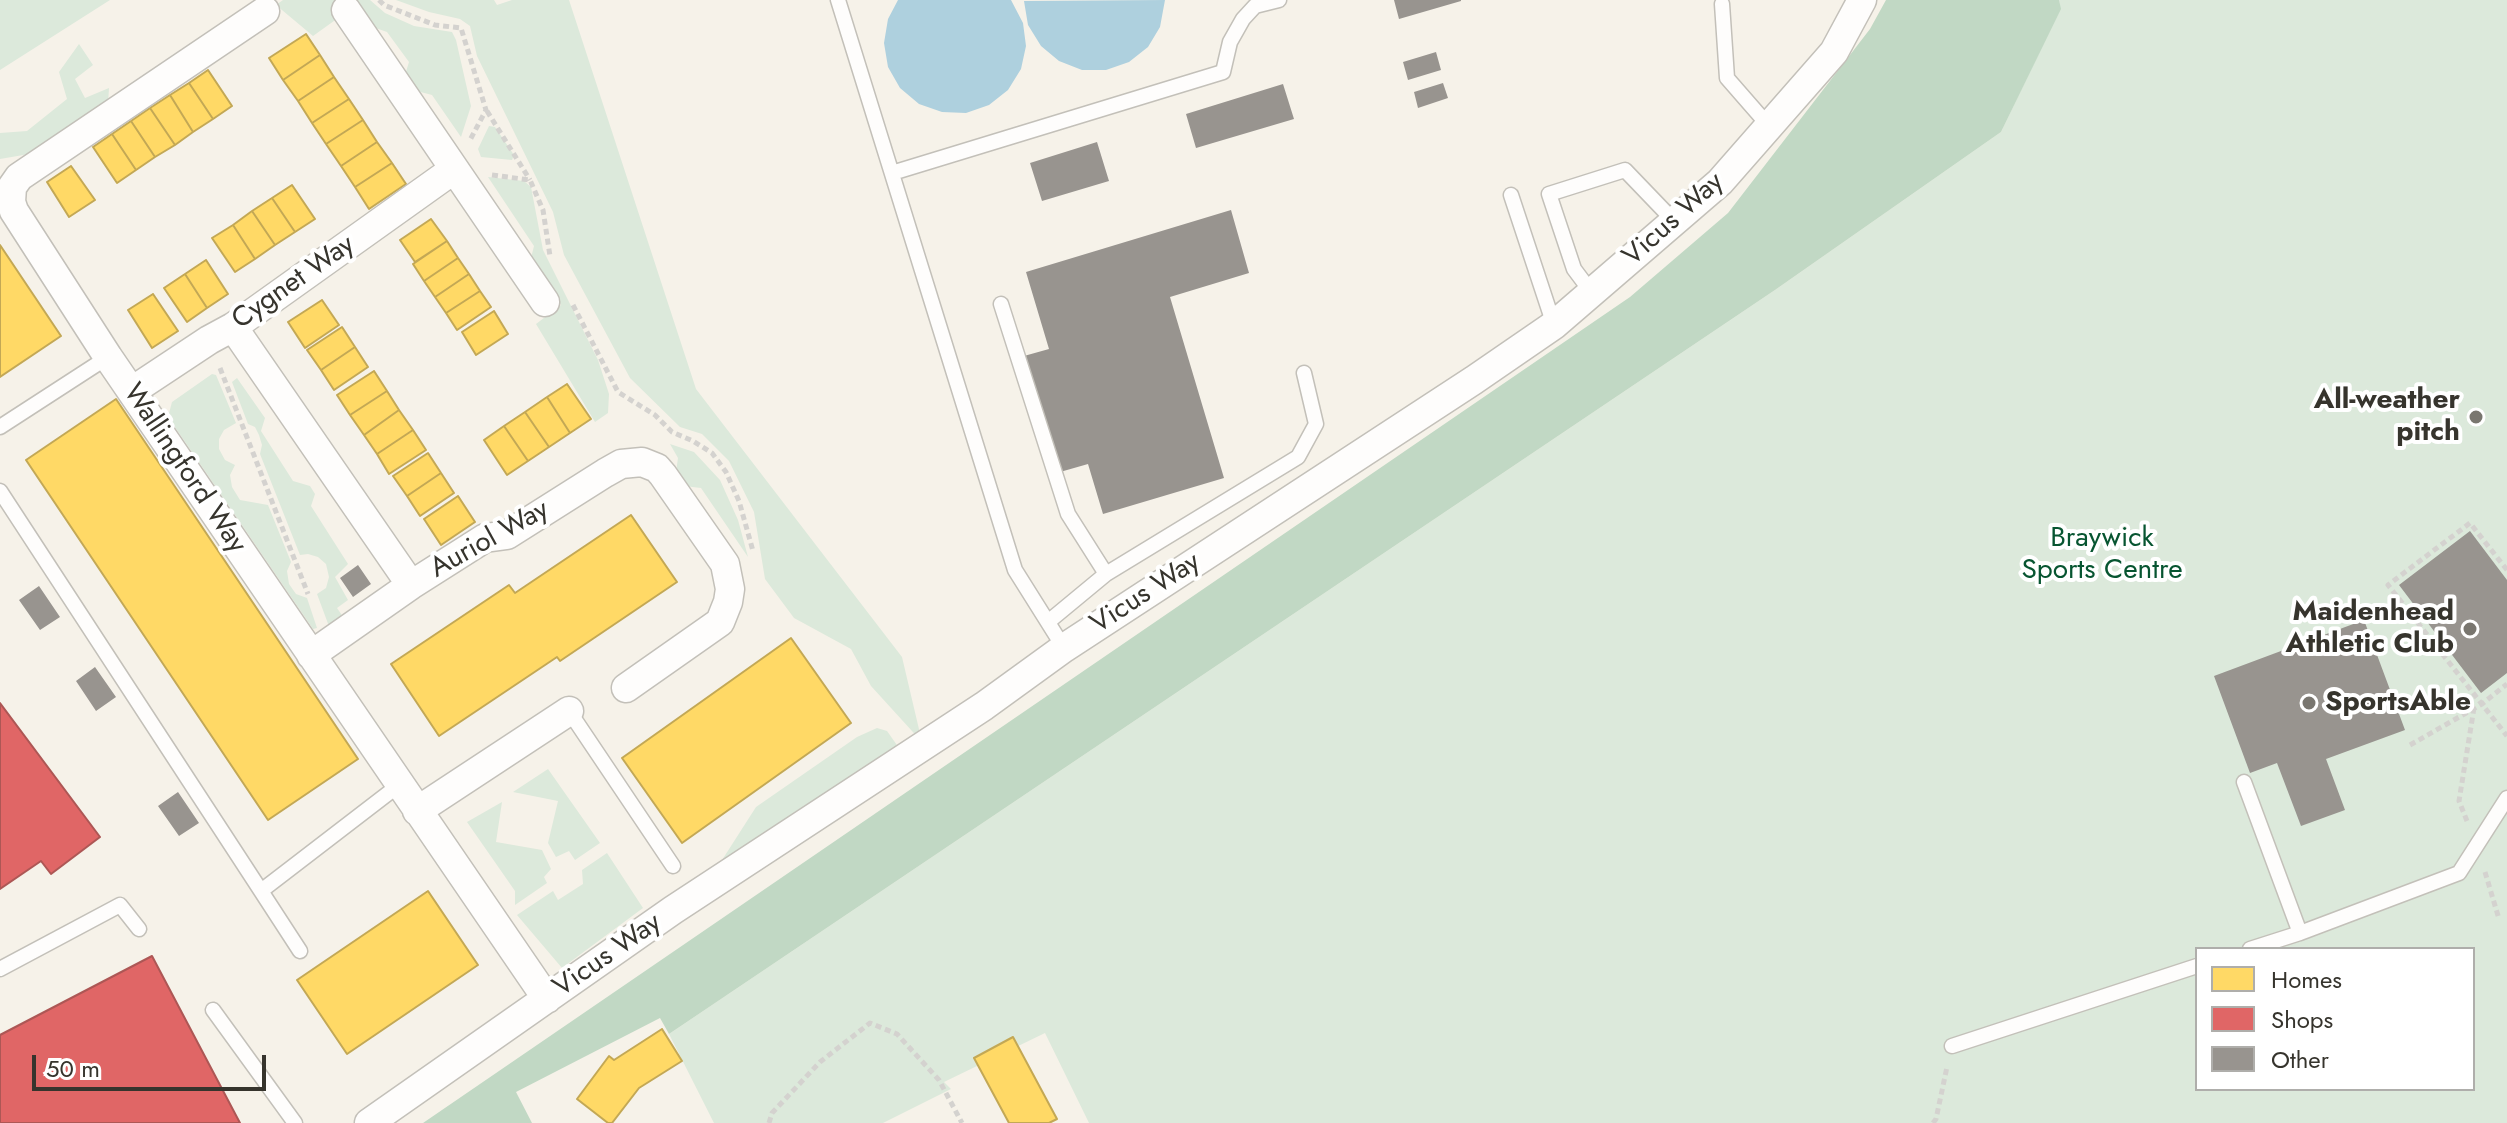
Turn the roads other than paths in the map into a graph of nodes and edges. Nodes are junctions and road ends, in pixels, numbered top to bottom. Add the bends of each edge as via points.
1 (838, 0) edge
2 (1279, 0) edge
3 (1862, 0) edge
4 (1722, 4) dead end
5 (346, 10) dead end
6 (265, 11) dead end
7 (1768, 125) junction
8 (453, 170) junction
9 (892, 173) junction
10 (1511, 195) dead end
11 (1674, 221) junction
12 (1592, 293) junction
13 (558, 300) road end
14 (1001, 304) dead end
15 (1554, 325) junction
16 (221, 334) junction
17 (108, 357) junction
18 (1304, 373) dead end
19 (132, 391) junction
20 (0, 427) edge
21 (0, 491) edge
22 (1106, 574) junction
23 (411, 585) junction
24 (1048, 622) junction
25 (1064, 648) junction
26 (311, 655) junction
27 (626, 688) dead end
28 (569, 711) joint
29 (2244, 782) dead end
30 (399, 785) junction
31 (2507, 798) edge
32 (417, 811) junction
33 (673, 866) dead end
34 (261, 891) junction
35 (139, 929) dead end
36 (2300, 933) junction
37 (2256, 947) edge
38 (300, 951) dead end
39 (2195, 967) edge
40 (0, 969) edge
41 (547, 999) junction
42 (213, 1010) dead end
43 (1952, 1046) road end
44 (295, 1123) edge
45 (369, 1123) edge

1 - 9 lane
2 - 9 lane via 1255,6 1243,19 1230,42 1223,72
3 - 7 street, Vicus Way via 1834,52
4 - 7 lane via 1727,78
5 - 8 street
6 - 17 street, Wallingford Way via 30,168 12,187 14,211
7 - 11 street, Vicus Way via 1720,182
8 - 13 street
8 - 16 street, Cygnet Way
9 - 24 lane via 1015,570
10 - 15 lane
11 - 12 street, Vicus Way
11 - 12 lane via 1625,170 1549,194 1574,269
12 - 15 street, Vicus Way
14 - 22 lane via 1068,514
15 - 25 street, Vicus Way
16 - 19 street, Cygnet Way
16 - 23 street
17 - 19 street, Wallingford Way
17 - 20 lane
18 - 22 lane via 1316,424 1298,457
19 - 26 street, Wallingford Way
21 - 34 lane
22 - 24 lane
23 - 26 street, Auriol Way
23 - 27 street, Auriol Way via 485,538 507,535 621,464 649,464 663,475 725,564 730,589 720,622
24 - 25 lane
25 - 41 street, Vicus Way
26 - 30 street, Wallingford Way
28 - 32 street
28 - 33 lane
29 - 36 lane
30 - 32 street, Wallingford Way
30 - 34 lane
31 - 36 lane via 2459,873
32 - 41 street, Wallingford Way
34 - 38 lane
35 - 40 lane via 120,905
36 - 37 lane
39 - 43 lane
41 - 45 street, Vicus Way
42 - 44 lane

